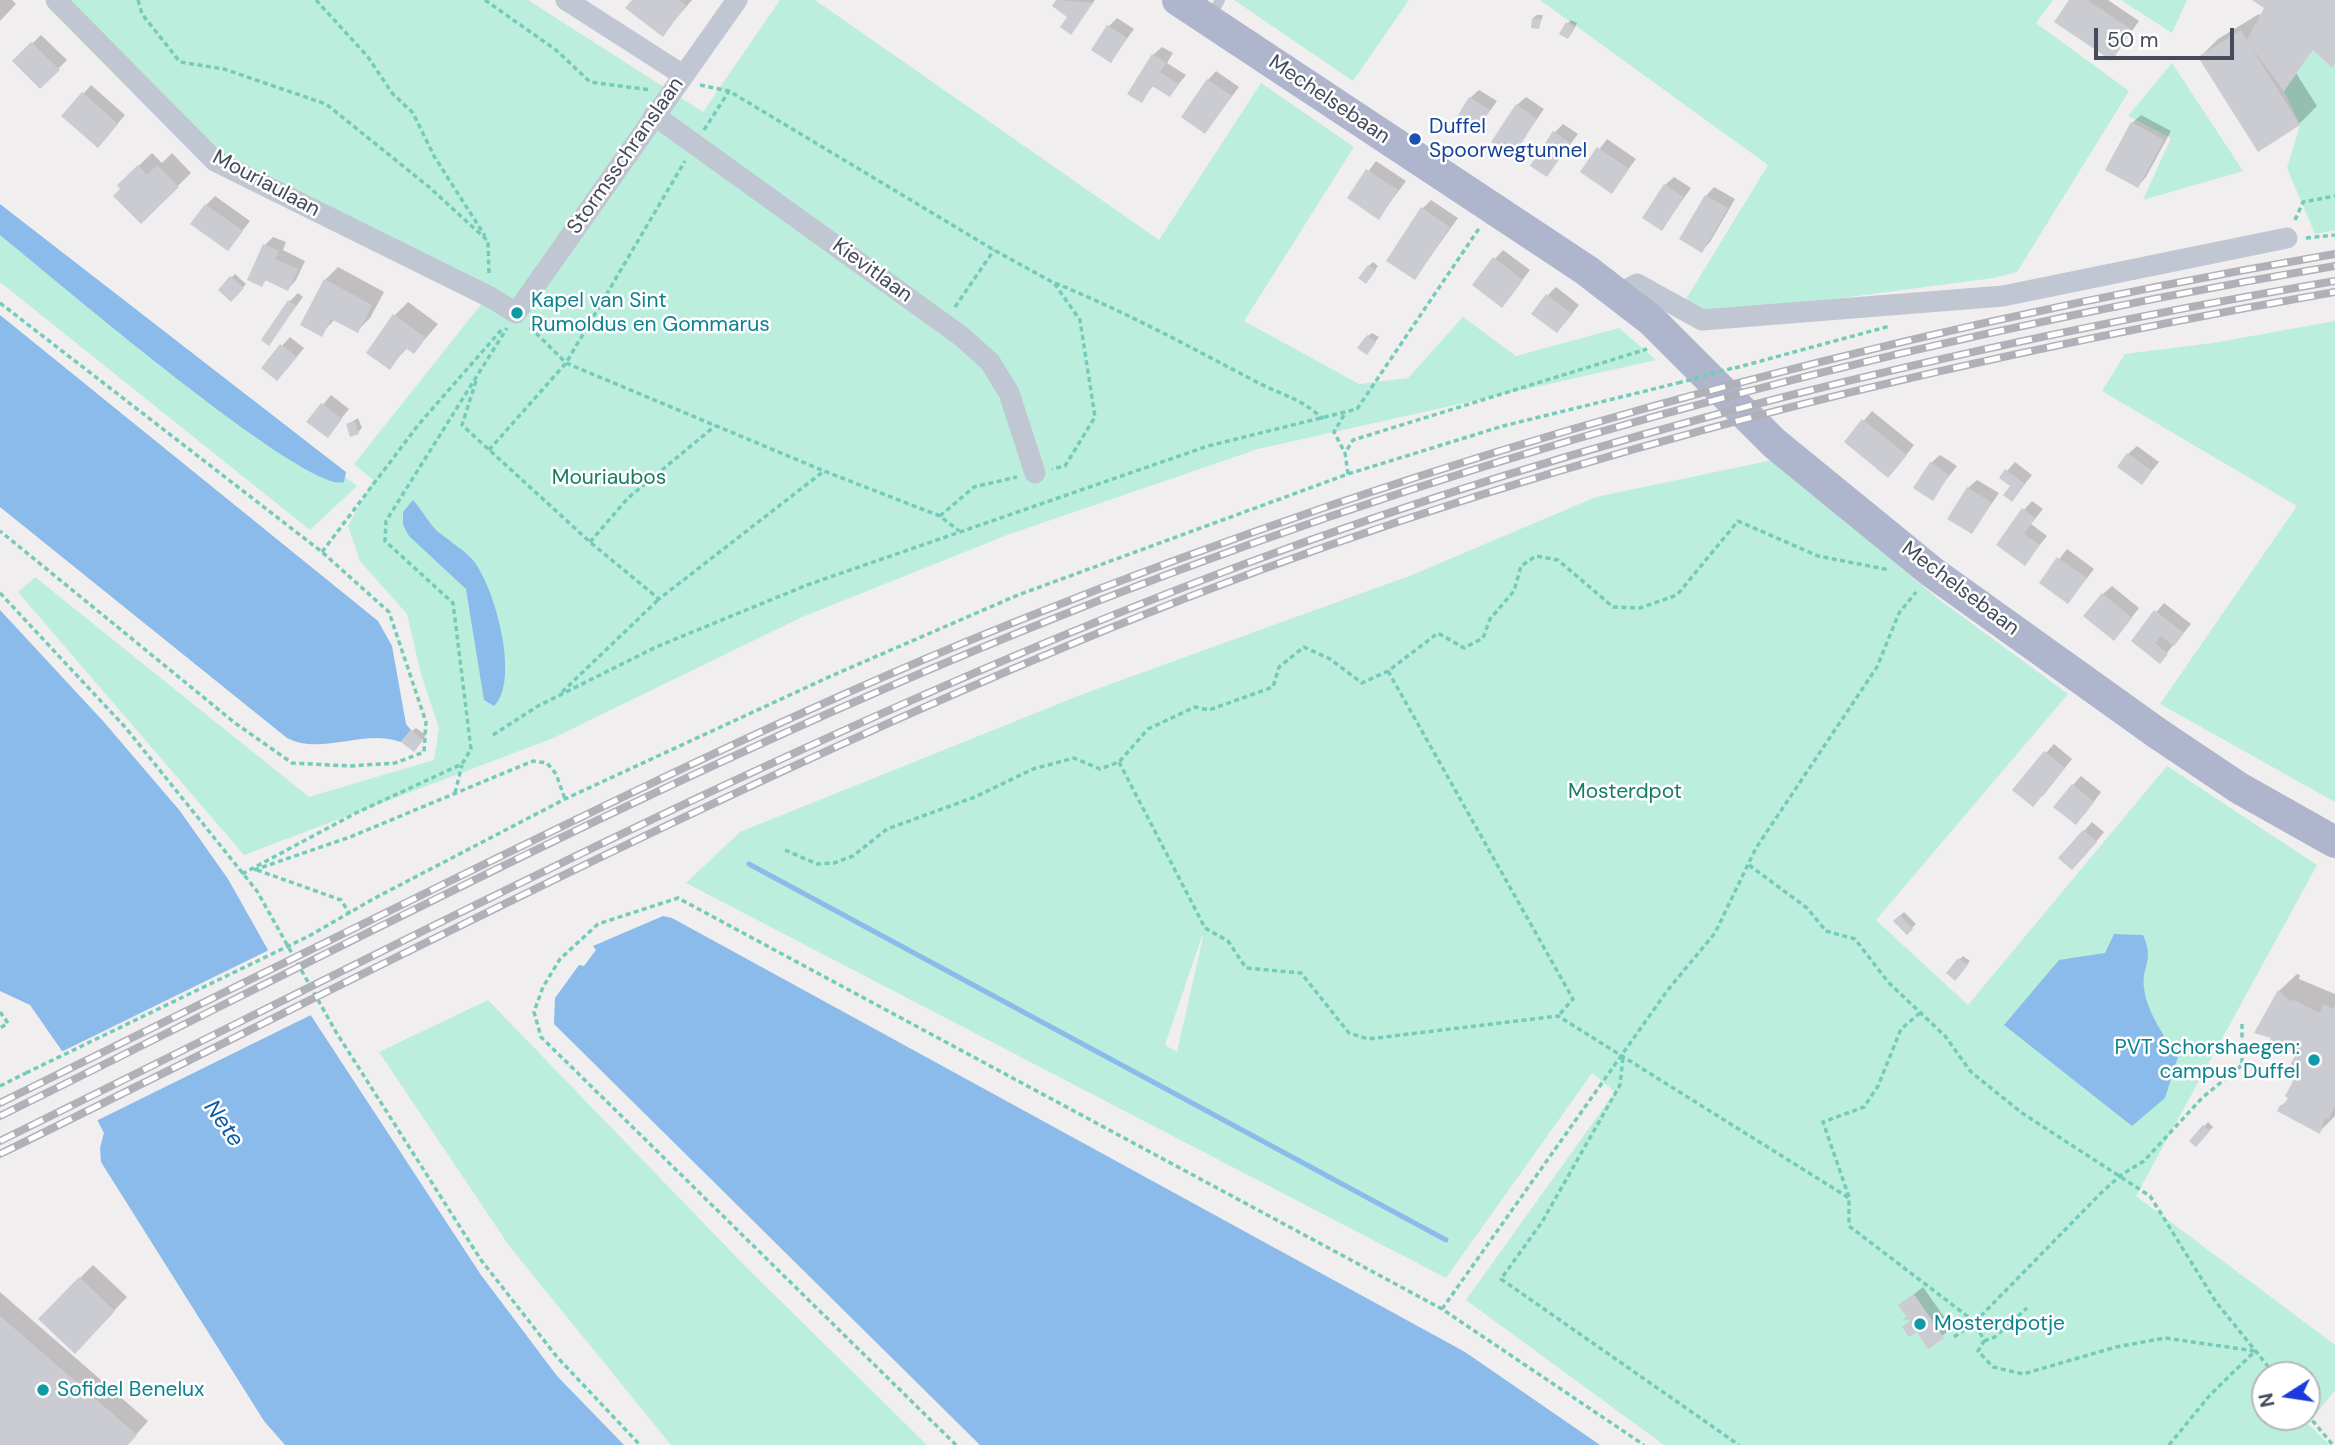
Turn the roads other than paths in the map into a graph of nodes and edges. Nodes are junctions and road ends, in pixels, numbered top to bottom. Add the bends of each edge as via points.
1 (56, 0) edge
2 (566, 0) edge
3 (737, 0) edge
4 (1178, 0) edge
5 (1214, 10) edge
6 (677, 82) junction
7 (654, 116) junction
8 (2287, 238) road end
9 (1618, 294) junction
10 (516, 313) joint
11 (1035, 472) road end
12 (2335, 842) edge

1 - 10 street, Mouriaulaan via 215,161
2 - 6 street
3 - 6 street, Stormsschranslaan
4 - 5 main road, Mechelsebaan
5 - 9 main road, Mechelsebaan
6 - 7 street, Stormsschranslaan
7 - 10 street, Stormsschranslaan
7 - 11 street, Kievitlaan via 990,362 1009,393
8 - 9 street via 1989,297 1702,320 1637,284
9 - 12 main road, Mechelsebaan via 1651,320 1774,443 1933,572 2166,739 2239,788

